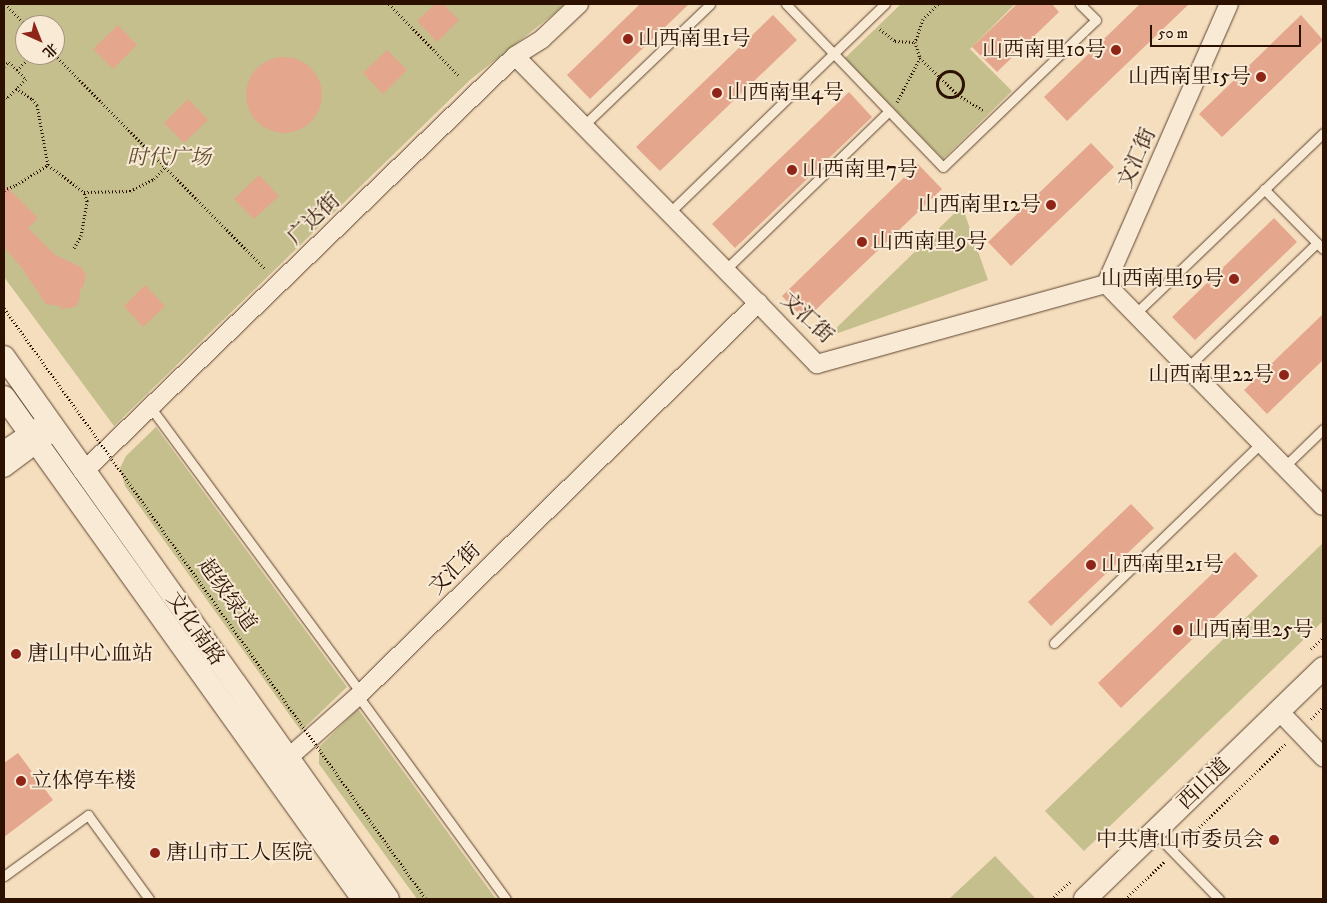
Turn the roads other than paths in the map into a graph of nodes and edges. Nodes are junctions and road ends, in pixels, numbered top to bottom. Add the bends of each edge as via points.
1 (579, 4) edge
2 (710, 4) edge
3 (786, 4) edge
4 (885, 4) edge
5 (1080, 4) edge
6 (1229, 4) edge
7 (833, 53) junction
8 (514, 56) junction
9 (891, 110) junction
10 (583, 126) junction
11 (1323, 133) edge
12 (1264, 189) junction
13 (669, 213) junction
14 (1320, 246) edge
15 (726, 270) junction
16 (1106, 284) junction
17 (758, 303) junction
18 (1136, 313) junction
19 (4, 357) edge
20 (1188, 367) junction
21 (4, 397) edge
22 (151, 408) junction
23 (52, 425) junction
24 (1323, 430) edge
25 (33, 439) junction
26 (1261, 443) junction
27 (4, 450) edge
28 (1285, 466) junction
29 (4, 468) edge
30 (84, 472) junction
31 (1323, 506) edge
32 (1054, 643) dead end
33 (1323, 668) edge
34 (358, 696) junction
35 (1279, 711) junction
36 (1323, 757) edge
37 (287, 759) junction
38 (1154, 833) junction
39 (4, 876) edge
40 (145, 898) edge
41 (363, 899) edge
42 (388, 899) edge
43 (506, 899) edge
44 (1085, 899) edge
45 (1219, 899) edge

1 - 8 street, 广达街 via 542,39
2 - 10 lane
3 - 7 lane
4 - 7 lane
5 - 9 lane via 1096,20 942,167
6 - 16 street, 文汇街
7 - 9 lane
7 - 13 lane
8 - 10 street
8 - 22 street, 广达街
9 - 15 lane
10 - 13 street
11 - 12 lane
12 - 14 lane
12 - 18 lane
13 - 15 street
14 - 20 lane
15 - 17 street
16 - 17 street, 文汇街 via 816,364
16 - 18 street
17 - 34 street, 文汇街
18 - 20 street
19 - 23 street, 文化南路
20 - 26 street
21 - 25 street, 文化南路
22 - 30 street, 广达街
22 - 34 lane via 357,687
23 - 25 street
23 - 30 street, 文化南路
24 - 28 lane
25 - 27 street
25 - 29 street
25 - 41 street, 文化南路
26 - 28 street
26 - 32 lane
28 - 31 street
30 - 37 street, 文化南路
33 - 35 street, 西山道
34 - 37 street, 文汇街
34 - 43 lane
35 - 36 street
35 - 38 street, 西山道
37 - 42 street, 文化南路
38 - 44 street, 西山道
38 - 45 lane
39 - 40 lane via 88,815

